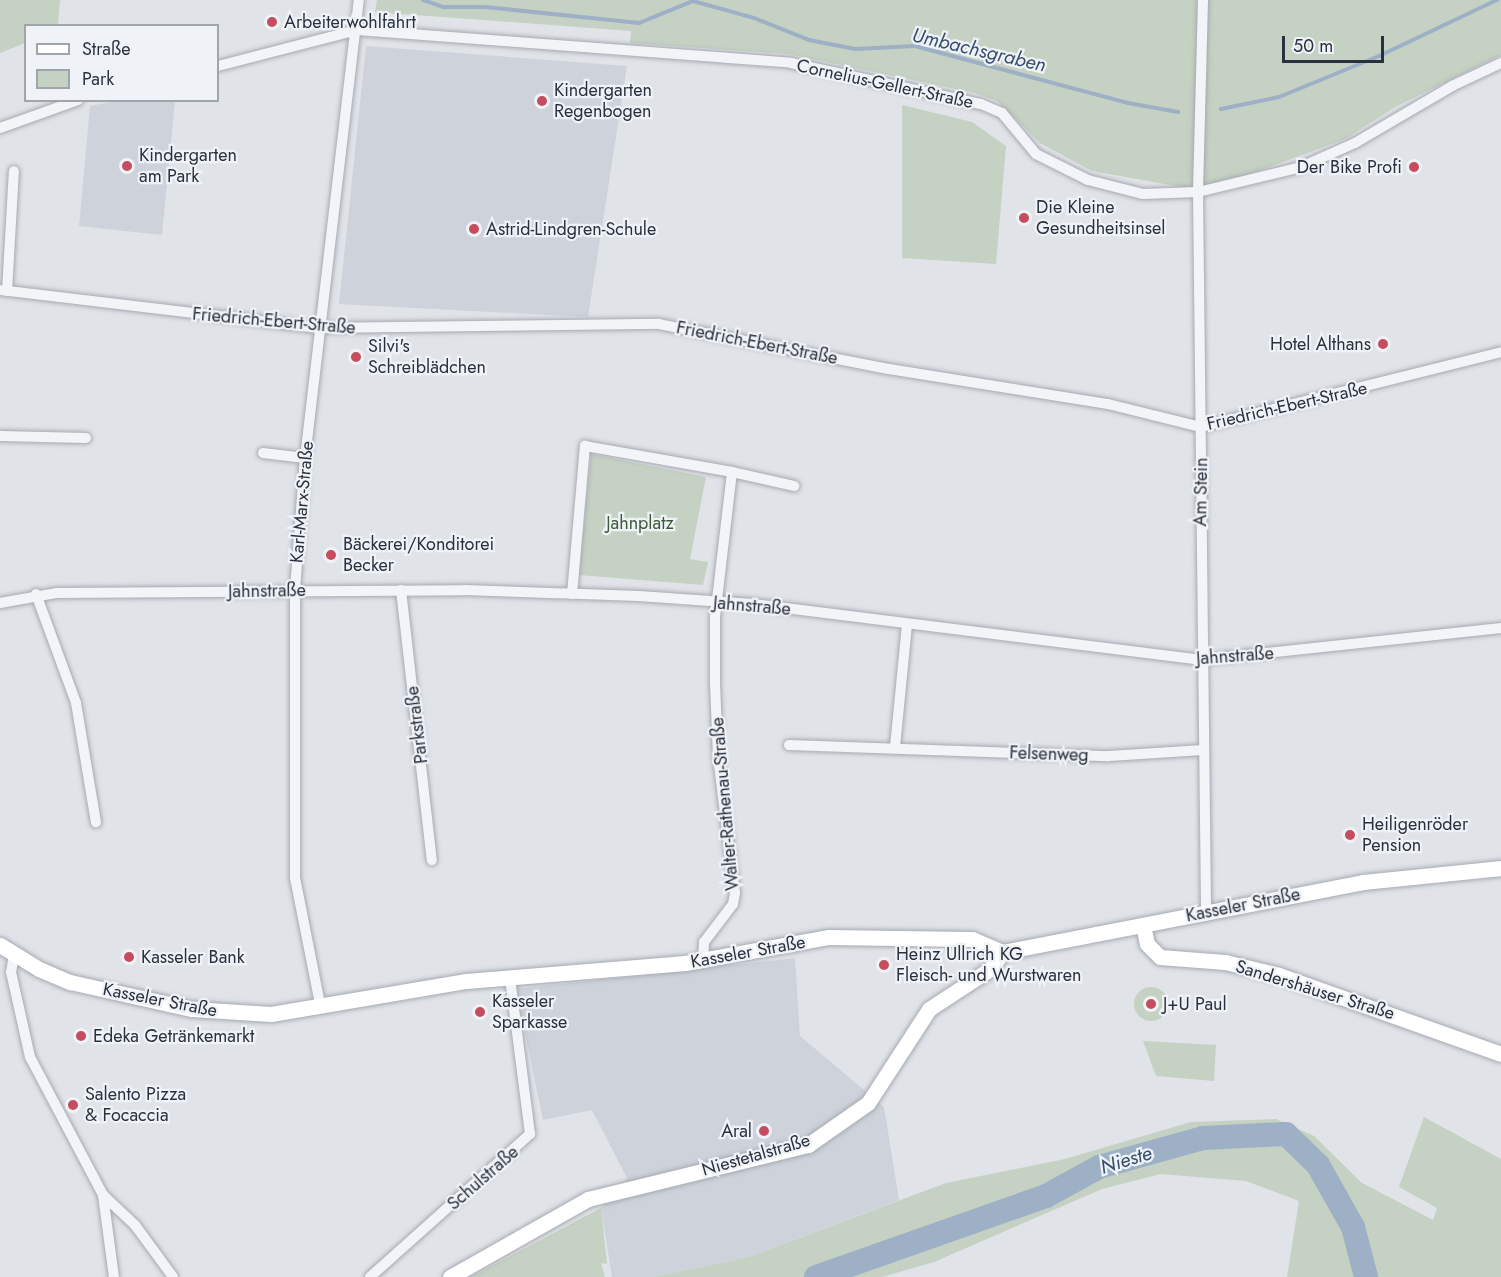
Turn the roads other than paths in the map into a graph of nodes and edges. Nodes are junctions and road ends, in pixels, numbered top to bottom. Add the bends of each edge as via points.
1 (359, 0) edge
2 (1203, 0) edge
3 (357, 30) junction
4 (1501, 63) edge
5 (219, 66) edge
6 (72, 102) edge
7 (0, 128) edge
8 (14, 171) dead end
9 (1198, 192) junction
10 (3, 291) edge
11 (321, 328) junction
12 (1501, 351) edge
13 (1201, 427) junction
14 (0, 436) edge
15 (86, 438) dead end
16 (263, 453) dead end
17 (305, 458) junction
18 (732, 472) junction
19 (794, 486) dead end
20 (295, 590) junction
21 (401, 590) junction
22 (36, 594) junction
23 (572, 594) junction
24 (718, 602) junction
25 (0, 603) edge
26 (907, 625) junction
27 (1501, 628) edge
28 (1201, 660) junction
29 (789, 745) dead end
30 (895, 747) junction
31 (1203, 750) junction
32 (96, 822) dead end
33 (432, 860) dead end
34 (1501, 868) edge
35 (1206, 912) junction
36 (1143, 925) junction
37 (0, 945) edge
38 (1003, 952) junction
39 (14, 954) junction
40 (703, 960) junction
41 (510, 977) junction
42 (320, 1004) junction
43 (1501, 1054) edge
44 (104, 1195) junction
45 (114, 1277) edge
46 (173, 1277) edge
47 (370, 1277) edge
48 (450, 1277) edge

1 - 3 street, Karl-Marx-Straße
2 - 9 street, Am Stein
3 - 5 street, Cornelius-Gellert-Straße
3 - 9 street, Cornelius-Gellert-Straße via 791,63 981,104 1002,113 1036,154 1088,180 1143,194
3 - 11 street, Karl-Marx-Straße
4 - 9 street, Cornelius-Gellert-Straße via 1324,158 1248,182
6 - 7 street
8 - 10 street
9 - 13 street, Am Stein
10 - 11 street, Friedrich-Ebert-Straße
11 - 13 street, Friedrich-Ebert-Straße via 659,324 889,369 1108,404
11 - 17 street, Karl-Marx-Straße
12 - 13 street, Friedrich-Ebert-Straße
13 - 28 street, Am Stein
14 - 15 street
16 - 17 street
17 - 20 street, Karl-Marx-Straße
18 - 19 street
18 - 23 street via 585,446
18 - 24 street
20 - 21 street, Jahnstraße
20 - 22 street, Jahnstraße
20 - 42 street, Karl-Marx-Straße via 295,878
21 - 23 street, Jahnstraße
21 - 33 street, Parkstraße
22 - 25 street, Jahnstraße
22 - 32 street via 76,703
23 - 24 street, Jahnstraße
24 - 26 street, Jahnstraße
24 - 40 street, Walter-Rathenau-Straße via 718,757 735,893 733,904 704,942
26 - 28 street, Jahnstraße
26 - 30 street
27 - 28 street, Jahnstraße
28 - 31 street, Am Stein
29 - 30 street, Felsenweg
30 - 31 street, Felsenweg via 1109,756
31 - 35 street, Am Stein
34 - 35 main road, Kasseler Straße via 1363,882
35 - 36 main road, Kasseler Straße
36 - 38 main road, Kasseler Straße
36 - 43 main road, Sandershäuser Straße via 1147,944 1160,957 1226,962 1279,975
37 - 39 main road, Kasseler Straße
38 - 40 main road, Kasseler Straße via 972,939 852,935
38 - 48 main road, Niestetalstraße via 990,969 929,1009 868,1103 808,1144 588,1199
39 - 42 main road, Kasseler Straße via 70,982 192,1009 271,1014
39 - 44 street via 11,972 30,1057
40 - 41 main road, Kasseler Straße
41 - 42 main road, Kasseler Straße
41 - 47 street, Schulstraße via 530,1134
44 - 45 street
44 - 46 street via 135,1225

